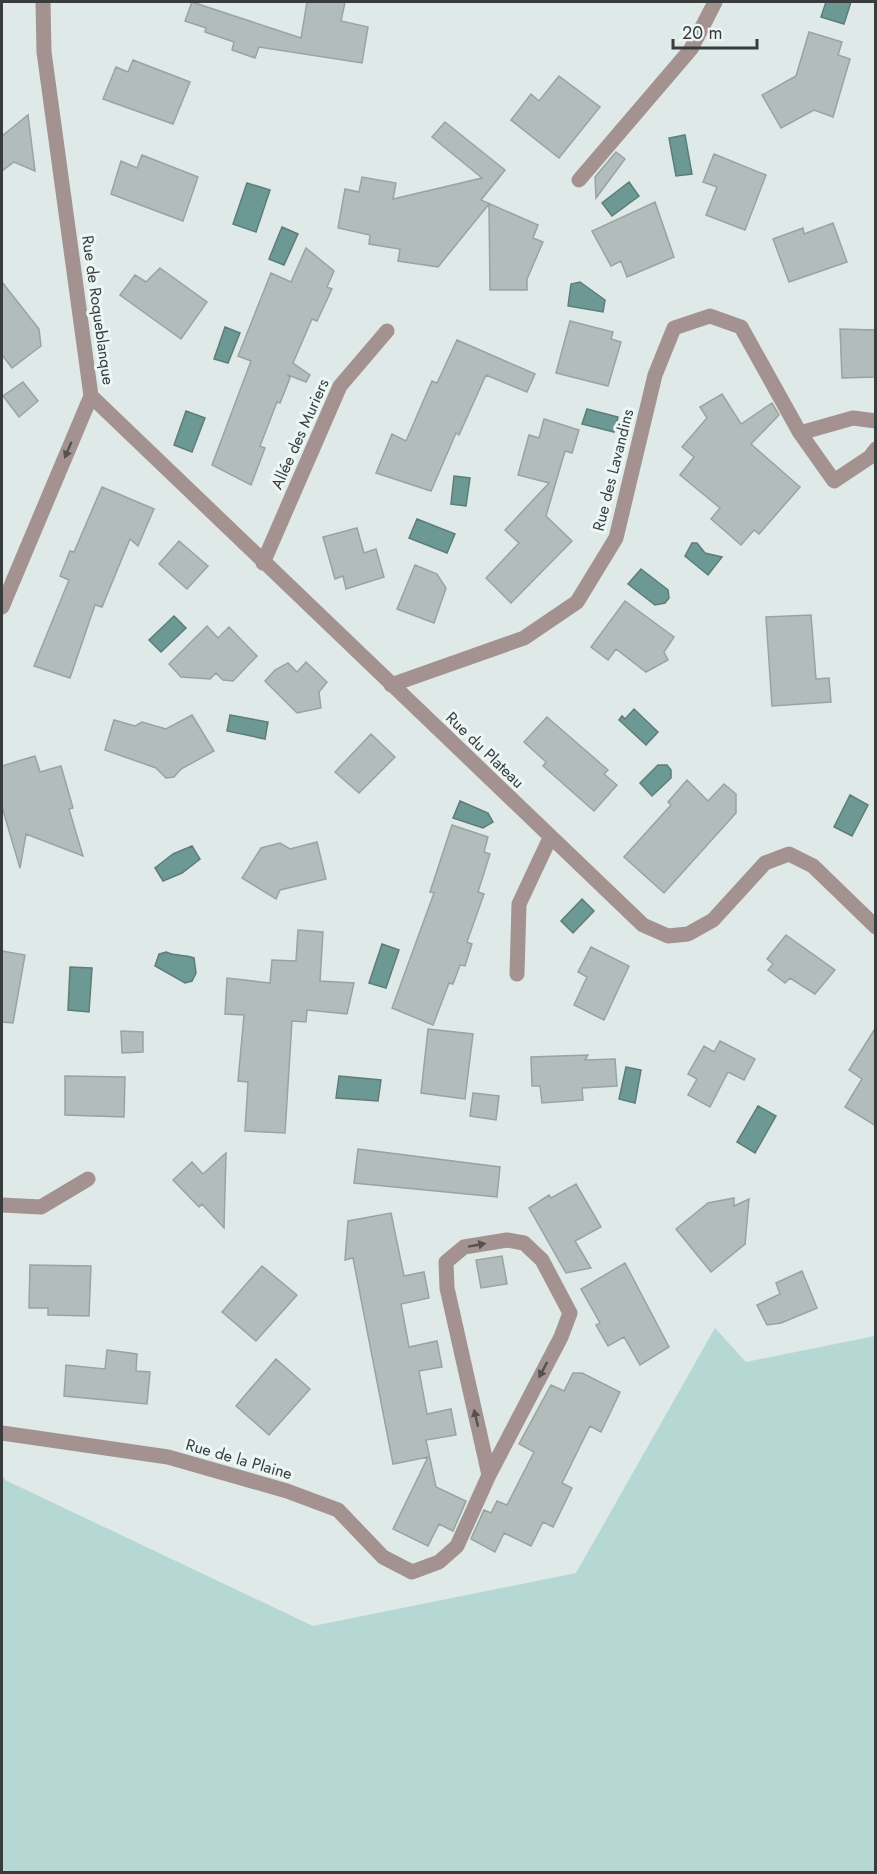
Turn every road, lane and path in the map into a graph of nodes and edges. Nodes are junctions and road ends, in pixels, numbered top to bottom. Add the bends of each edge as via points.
1 (43, 2) edge
2 (715, 2) edge
3 (579, 180) dead end
4 (387, 331) dead end
5 (91, 396) junction
6 (876, 421) edge
7 (800, 433) junction
8 (876, 449) edge
9 (263, 562) junction
10 (2, 608) edge
11 (392, 685) junction
12 (550, 838) junction
13 (876, 927) edge
14 (517, 974) dead end
15 (88, 1179) dead end
16 (2, 1205) edge
17 (2, 1433) edge
18 (489, 1475) junction

1 - 5 street, Rue de Roqueblanque via 44,52
2 - 3 street via 691,49
4 - 9 street, Allée des Muriers via 340,386
5 - 9 street, Rue du Plateau
5 -> 10 street, Rue de Roqueblanque
6 - 7 street via 853,418
7 - 8 street, Rue des Lavandins via 834,481
7 - 11 street, Rue des Lavandins via 741,327 710,316 674,328 655,375 616,538 577,602 524,638
9 - 11 street, Rue du Plateau
11 - 12 street, Rue du Plateau
12 - 13 street, Rue du Plateau via 643,925 668,936 688,934 713,920 765,863 789,854 813,866
12 - 14 street via 519,904
15 - 16 street via 41,1207
17 - 18 street, Rue de la Plaine via 168,1457 287,1491 338,1510 383,1557 412,1572 440,1562 457,1546
18 -> 18 street via 447,1288 446,1262 464,1247 507,1240 524,1243 542,1260 570,1313

